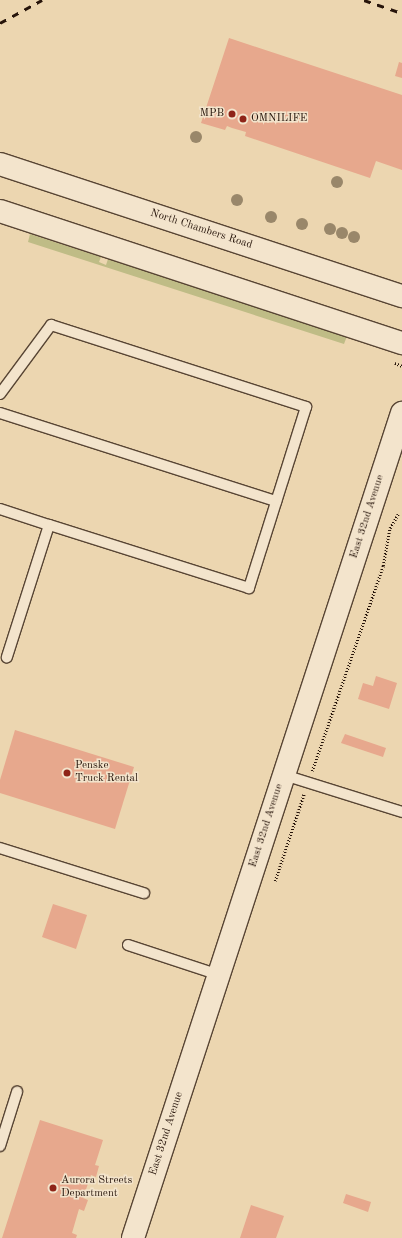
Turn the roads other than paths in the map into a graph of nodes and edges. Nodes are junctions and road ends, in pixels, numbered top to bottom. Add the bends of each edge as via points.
1 (0, 164) edge
2 (0, 211) edge
3 (402, 296) edge
4 (398, 353) edge
5 (0, 394) edge
6 (0, 413) edge
7 (402, 413) edge
8 (276, 501) junction
9 (0, 509) edge
10 (49, 525) junction
11 (7, 657) dead end
12 (284, 775) junction
13 (402, 812) edge
14 (0, 848) edge
15 (144, 893) dead end
16 (128, 945) dead end
17 (219, 975) junction
18 (18, 1092) dead end
19 (0, 1146) edge
20 (133, 1238) edge

1 - 3 street, North Chambers Road
2 - 4 street
5 - 8 lane via 51,325 306,406
6 - 8 lane
7 - 12 street, East 32nd Avenue
8 - 10 lane via 248,588
9 - 10 lane
10 - 11 lane
12 - 13 lane
12 - 17 street, East 32nd Avenue
14 - 15 lane
16 - 17 lane
17 - 20 street, East 32nd Avenue
18 - 19 lane

